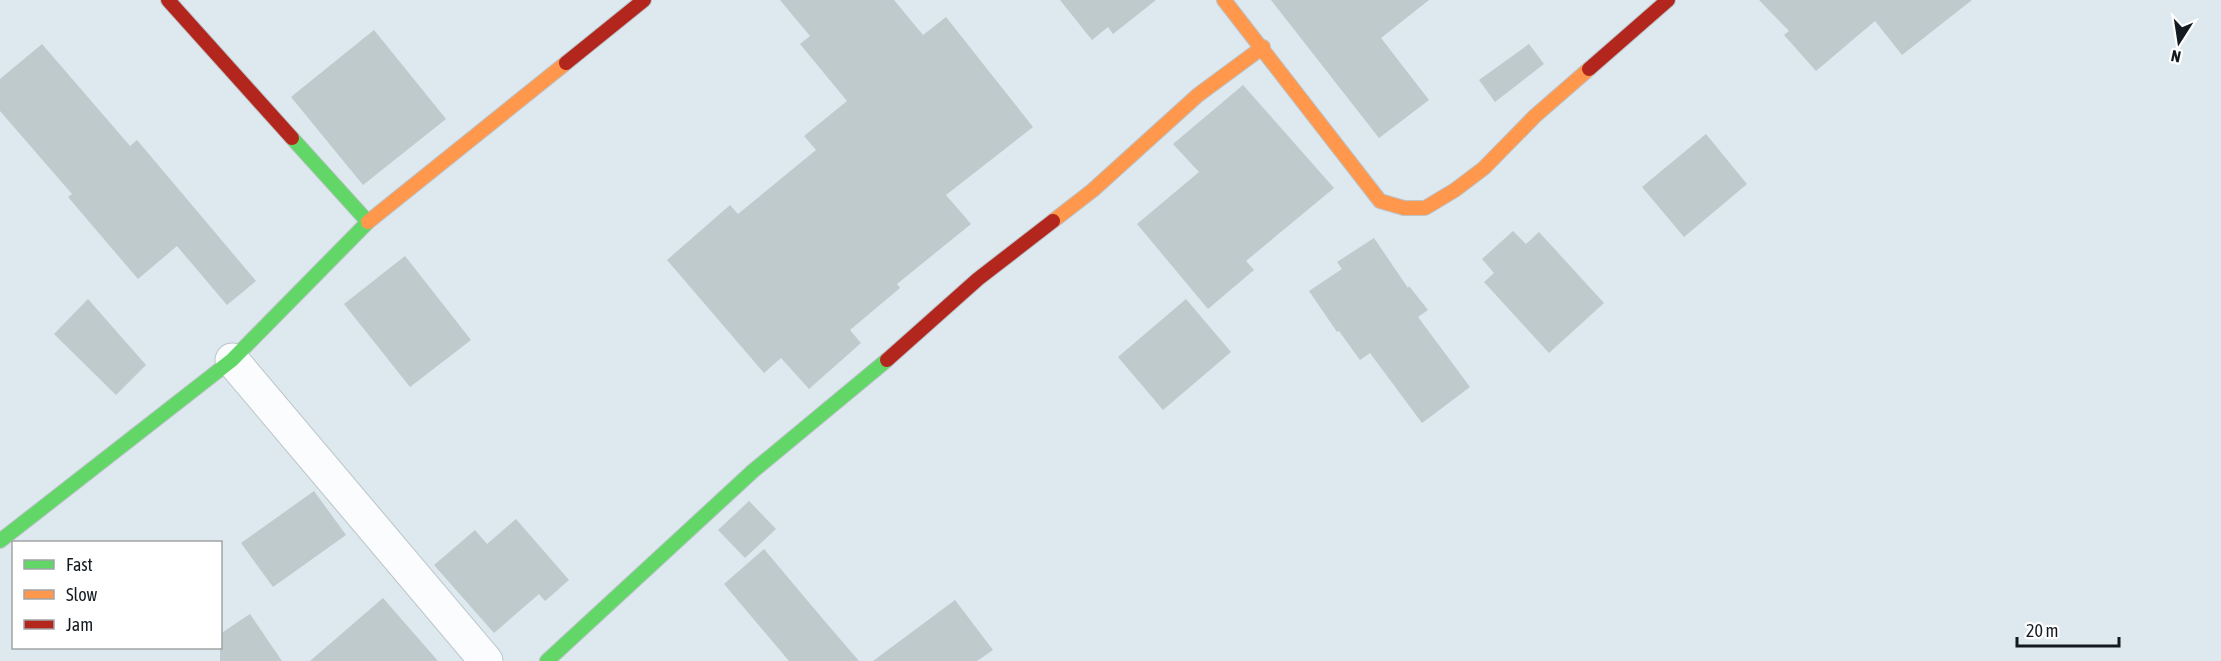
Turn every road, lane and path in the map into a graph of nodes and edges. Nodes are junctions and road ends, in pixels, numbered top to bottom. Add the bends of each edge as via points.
1 (168, 0) edge
2 (644, 0) edge
3 (1224, 0) edge
4 (1668, 0) edge
5 (1263, 47) junction
6 (368, 222) junction
7 (232, 360) junction
8 (0, 541) edge
9 (486, 661) edge
10 (547, 661) edge

1 - 6 street
2 - 6 street
3 - 5 street
4 - 5 street via 1535,116 1484,168 1425,208 1404,208 1380,201
5 - 10 street via 1198,95 1093,190 978,279 753,471
6 - 7 street
7 - 8 street
7 - 9 street

